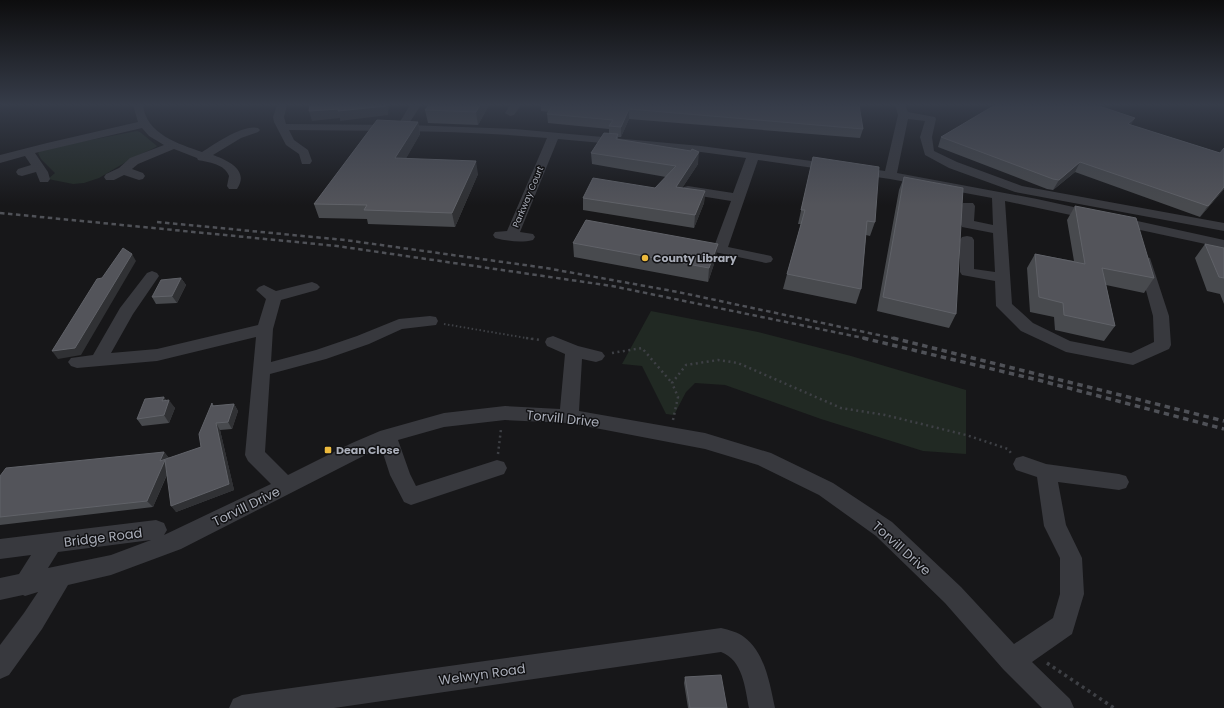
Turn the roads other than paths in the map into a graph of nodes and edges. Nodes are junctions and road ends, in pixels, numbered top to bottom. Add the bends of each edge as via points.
1 (82, 138) edge
2 (158, 138) edge
3 (228, 138) edge
4 (286, 138) edge
5 (552, 138) edge
6 (590, 138) edge
7 (897, 138) edge
8 (926, 138) edge
9 (172, 146) junction
10 (28, 152) junction
11 (307, 154) dead end
12 (202, 156) junction
13 (753, 156) junction
14 (0, 159) edge
15 (38, 167) junction
16 (124, 170) junction
17 (22, 172) dead end
18 (890, 175) junction
19 (139, 176) dead end
20 (110, 177) dead end
21 (44, 179) dead end
22 (233, 186) dead end
23 (688, 190) edge
24 (998, 196) junction
25 (738, 198) junction
26 (968, 206) dead end
27 (1224, 227) edge
28 (1000, 230) junction
29 (1137, 236) junction
30 (528, 237) dead end
31 (967, 240) dead end
32 (683, 241) edge
33 (1224, 244) edge
34 (720, 249) junction
35 (766, 259) dead end
36 (152, 276) dead end
37 (1003, 278) junction
38 (312, 288) dead end
39 (430, 322) road end
40 (265, 329) junction
41 (552, 342) road end
42 (574, 350) junction
43 (596, 356) road end
44 (100, 359) junction
45 (77, 362) dead end
46 (262, 370) junction
47 (570, 416) junction
48 (386, 436) junction
49 (1023, 464) road end
50 (497, 468) road end
51 (1046, 472) junction
52 (1119, 482) dead end
53 (286, 486) junction
54 (156, 530) dead end
55 (51, 544) junction
56 (0, 550) edge
57 (60, 577) junction
58 (25, 585) junction
59 (0, 590) edge
60 (1020, 655) junction
61 (0, 666) edge
62 (242, 708) edge
63 (762, 708) edge
64 (1061, 708) edge

1 - 10 street
2 - 9 street
3 - 12 street
4 - 11 street
5 - 30 street, Parkway Court via 506,236
6 - 13 street
7 - 18 street
8 - 27 street via 929,153 953,166 1019,189
9 - 12 street
9 - 16 street via 134,161
10 - 14 street
10 - 15 street
12 - 22 street via 228,166 234,173
13 - 18 street
13 - 25 street
15 - 17 street
15 - 21 street
16 - 19 street
16 - 20 street
18 - 24 street
23 - 25 street
24 - 28 street
24 - 29 street
25 - 34 street
26 - 28 street via 967,224
28 - 37 street
29 - 33 street
29 - 37 street via 1161,316 1163,346 1133,359 1066,346 1026,327 1004,306
31 - 37 street via 967,272
32 - 34 street
34 - 35 street
36 - 44 street via 126,312
38 - 40 street via 269,293
39 - 46 street via 399,324 320,356
40 - 44 street via 157,354
40 - 46 street
41 - 42 street
42 - 43 street
42 - 47 street
44 - 45 street
46 - 53 street via 255,455
47 - 48 street, Torvill Drive via 505,413 444,420
47 - 60 street, Torvill Drive via 705,441 764,459 826,489 884,529
48 - 50 street via 400,476 411,496
48 - 53 street, Torvill Drive
49 - 51 street
51 - 52 street
51 - 60 street via 1054,526 1071,558 1072,594 1063,626
53 - 57 street, Torvill Drive via 173,542 111,565
54 - 55 street, Bridge Road
55 - 56 street, Bridge Road
55 - 58 street, Bridge Road
57 - 58 street, Torvill Drive
57 - 61 street via 33,621
58 - 59 street, Torvill Drive
60 - 64 street, Torvill Drive
62 - 63 street, Welwyn Road via 721,640 736,646 747,659 755,677

